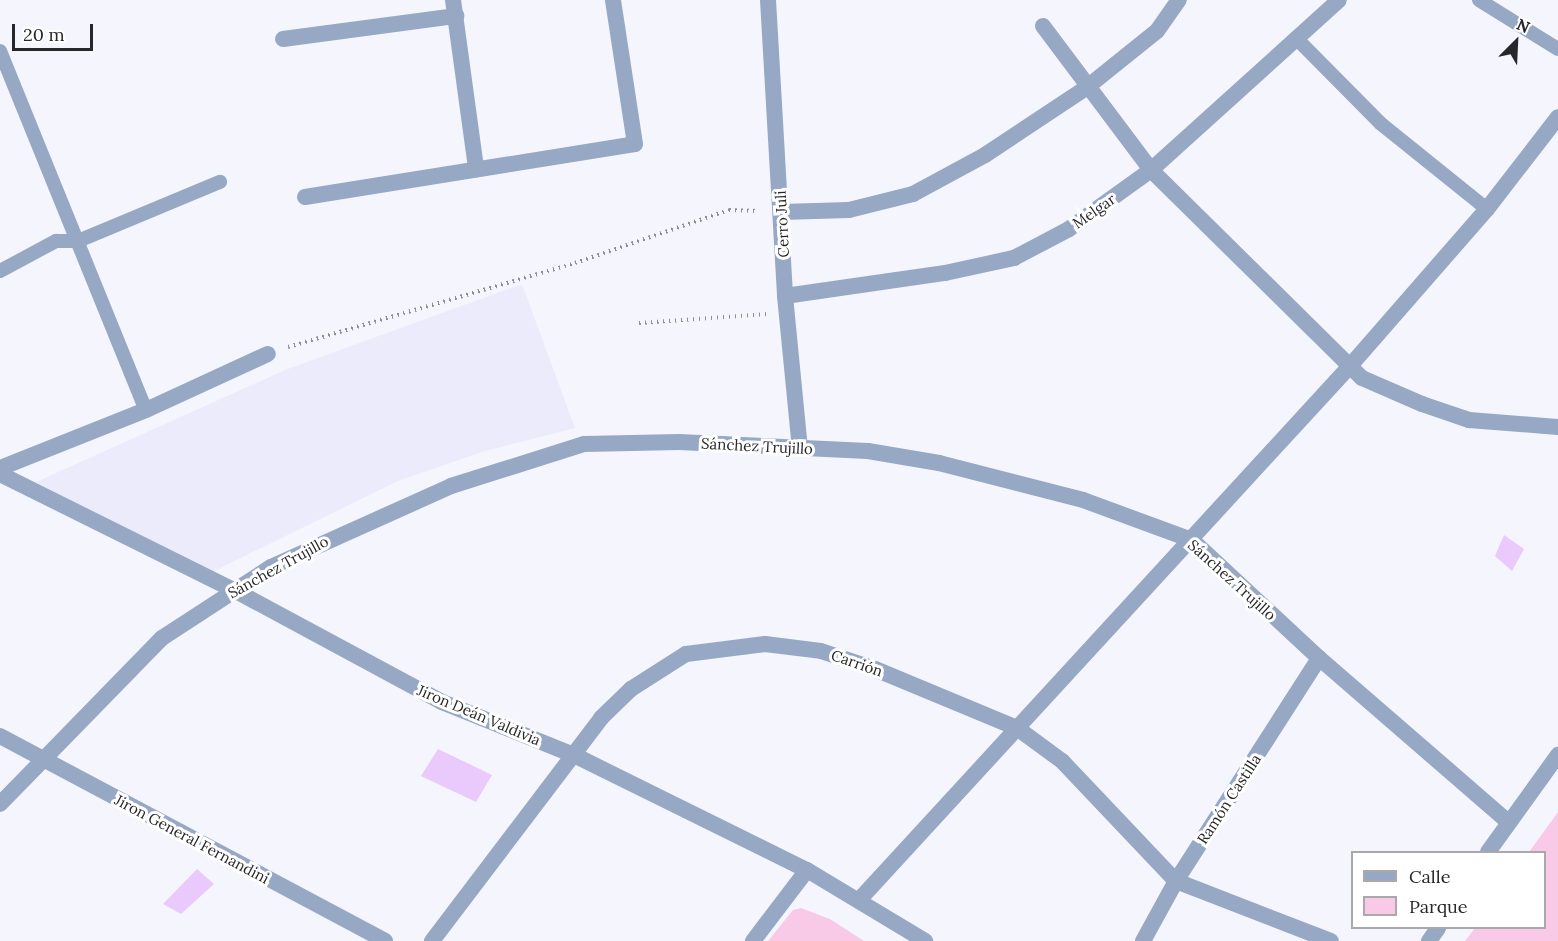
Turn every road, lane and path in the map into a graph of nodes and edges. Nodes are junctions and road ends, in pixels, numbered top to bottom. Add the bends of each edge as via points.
1 (613, 0) edge
2 (768, 0) edge
3 (1179, 0) edge
4 (1339, 0) edge
5 (1479, 0) edge
6 (454, 8) edge
7 (1043, 26) dead end
8 (1296, 38) junction
9 (283, 39) dead end
10 (1558, 49) edge
11 (0, 51) edge
12 (1086, 88) junction
13 (1558, 117) edge
14 (476, 169) junction
15 (1151, 170) junction
16 (220, 182) dead end
17 (305, 197) dead end
18 (1486, 209) junction
19 (782, 212) junction
20 (78, 241) junction
21 (0, 271) edge
22 (786, 304) junction
23 (639, 323) dead end
24 (268, 354) joint
25 (1350, 366) junction
26 (146, 410) junction
27 (1558, 427) edge
28 (800, 448) junction
29 (0, 468) edge
30 (0, 474) edge
31 (1192, 540) junction
32 (234, 590) junction
33 (1319, 658) junction
34 (1017, 728) junction
35 (0, 736) edge
36 (1558, 755) edge
37 (576, 756) junction
38 (42, 759) junction
39 (0, 804) edge
40 (1508, 822) junction
41 (1489, 851) edge
42 (807, 870) junction
43 (1176, 881) junction
44 (860, 899) junction
45 (916, 939) edge
46 (385, 941) edge
47 (432, 941) edge
48 (753, 941) edge
49 (1143, 941) edge
50 (1331, 941) edge

1 - 14 street via 635,144
2 - 19 street, Cerro Juli
3 - 12 street via 1157,31
4 - 8 street, Melgar
5 - 10 lane
6 - 9 street
6 - 14 street
7 - 12 street
8 - 15 street, Melgar
8 - 18 lane via 1380,123
11 - 20 lane
12 - 15 street
12 - 19 street via 985,154 913,194 849,210
13 - 18 street
14 - 17 street
15 - 22 street, Melgar via 1069,229 1014,258
15 - 25 street
16 - 20 lane
18 - 25 street
19 - 22 street, Cerro Juli
19 - 24 path via 729,210 575,263
20 - 21 lane via 56,241
20 - 26 lane
22 - 23 path
22 - 28 street, Cerro Juli
24 - 26 street
25 - 27 street via 1362,378 1469,420
25 - 31 street
26 - 29 street
28 - 31 street, Sánchez Trujillo via 868,451 939,463 1083,500
28 - 32 street, Sánchez Trujillo via 679,442 584,444 441,491 345,531
30 - 32 street, Jiron Deán Valdivia
31 - 33 street, Sánchez Trujillo
31 - 34 street
32 - 37 street, Jiron Deán Valdivia via 442,702
32 - 38 street, Sánchez Trujillo via 162,638
33 - 40 street, Sánchez Trujillo
33 - 43 street, Ramón Castilla
34 - 37 street, Carrión via 821,651 765,644 686,654 660,669 601,718
34 - 43 street, Carrión via 1062,761
34 - 44 street
35 - 38 street, Jiron General Fernandini
36 - 40 street
37 - 42 street, Jiron Deán Valdivia
37 - 47 street, Carrión
38 - 39 street, Sánchez Trujillo
38 - 46 street, Jiron General Fernandini
40 - 41 street
42 - 44 street, Jiron Deán Valdivia
42 - 48 street
43 - 49 street, Ramón Castilla
43 - 50 street, Carrión
44 - 45 street, Jiron Deán Valdivia

